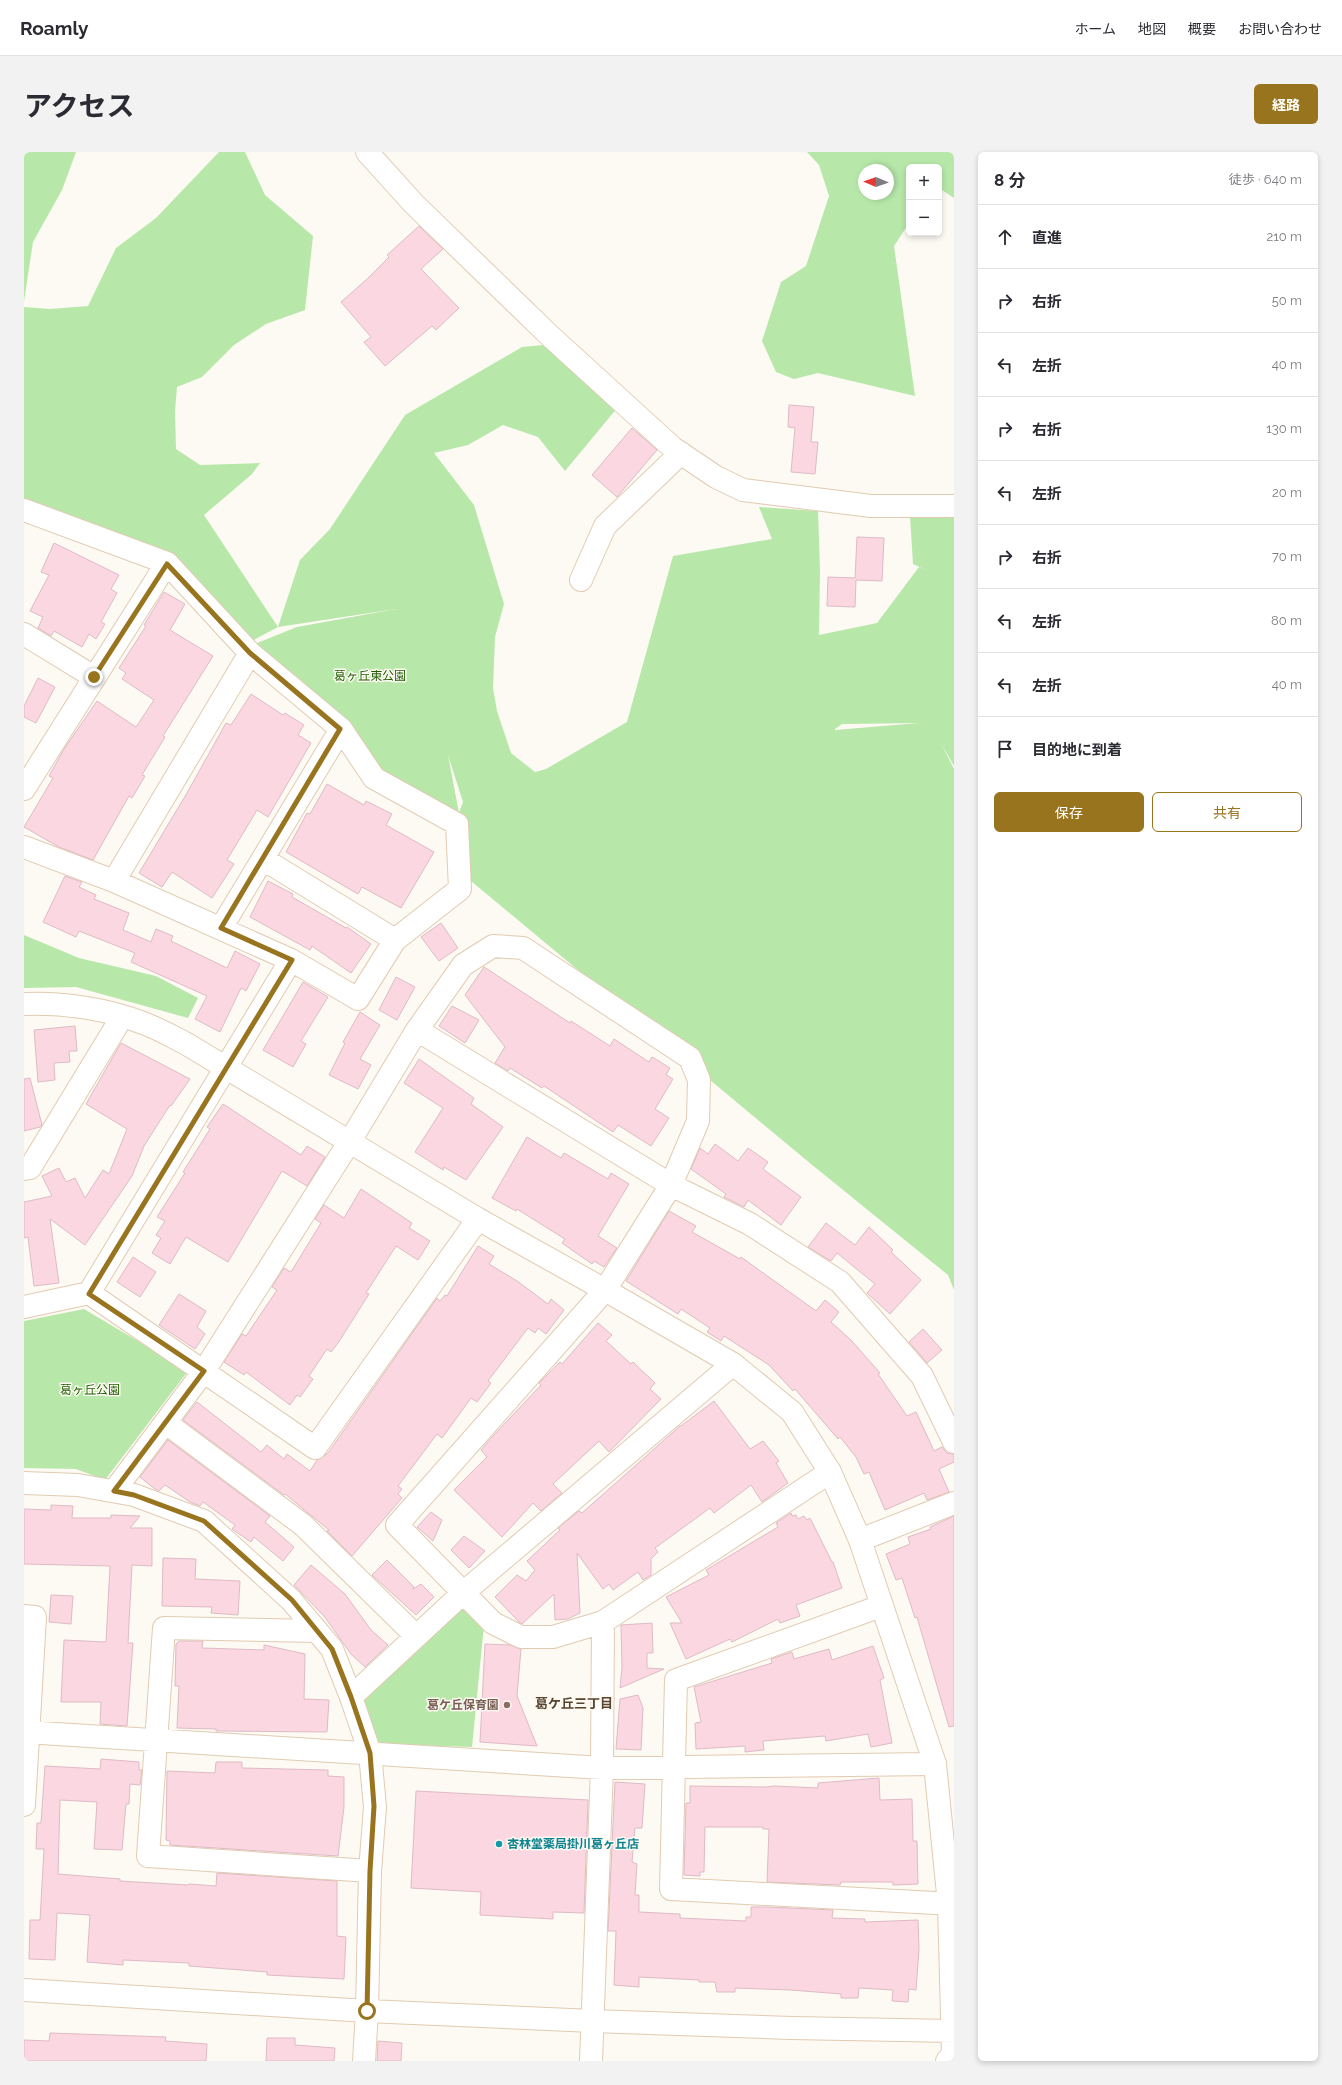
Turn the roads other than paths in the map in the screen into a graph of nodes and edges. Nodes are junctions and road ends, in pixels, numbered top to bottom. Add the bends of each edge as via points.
1 (367, 152) edge
2 (681, 453) junction
3 (954, 506) edge
4 (24, 510) edge
5 (167, 564) junction
6 (581, 580) dead end
7 (24, 634) edge
8 (250, 653) junction
9 (94, 677) junction
10 (340, 729) junction
11 (24, 789) edge
12 (24, 847) edge
13 (263, 859) junction
14 (114, 881) junction
15 (221, 928) junction
16 (395, 940) junction
17 (292, 960) junction
18 (24, 1004) edge
19 (122, 1017) junction
20 (417, 1030) junction
21 (227, 1067) junction
22 (350, 1141) junction
23 (24, 1169) edge
24 (671, 1185) junction
25 (478, 1219) junction
26 (605, 1290) junction
27 (89, 1294) junction
28 (24, 1307) edge
29 (733, 1364) junction
30 (204, 1371) junction
31 (166, 1423) junction
32 (954, 1442) edge
33 (830, 1472) junction
34 (24, 1483) edge
35 (114, 1491) junction
36 (954, 1503) edge
37 (860, 1540) junction
38 (463, 1593) junction
39 (881, 1606) junction
40 (24, 1616) edge
41 (603, 1622) junction
42 (317, 1631) junction
43 (416, 1636) junction
44 (351, 1697) junction
45 (26, 1732) edge
46 (157, 1739) junction
47 (370, 1753) junction
48 (935, 1764) junction
49 (674, 1767) junction
50 (602, 1768) junction
51 (24, 1805) edge
52 (370, 1871) junction
53 (952, 1904) edge
54 (24, 1990) edge
55 (367, 2011) junction
56 (593, 2021) junction
57 (953, 2031) edge
58 (364, 2061) edge
59 (591, 2061) edge
60 (947, 2061) edge

1 - 2 street via 414,204 549,335
2 - 3 street via 716,477 743,490 871,506
2 - 6 street via 605,526
4 - 5 street
5 - 8 street
5 - 9 street
7 - 9 street
8 - 10 street
8 - 14 street
9 - 11 street
10 - 13 street
10 - 16 street via 374,778 457,824 460,890
12 - 14 street
13 - 15 street
13 - 16 street
14 - 15 street
15 - 17 street
16 - 17 street via 358,999
17 - 21 street
18 - 19 street via 44,1003 83,1008
19 - 21 street via 150,1026
19 - 23 street via 30,1168
20 - 22 street
20 - 24 street
20 - 24 street via 463,965 493,946 523,948 690,1058 699,1080 698,1122
21 - 22 street
21 - 27 street
22 - 25 street
22 - 30 street
24 - 26 street
24 - 32 street via 750,1224 840,1282 922,1376
25 - 26 street
25 - 30 street via 315,1448
26 - 29 street
26 - 38 street via 397,1525
27 - 28 street
27 - 30 street
29 - 33 street via 792,1412
29 - 38 street
30 - 31 street
31 - 35 street
31 - 43 street via 303,1525
33 - 37 street
33 - 41 street
34 - 35 street via 78,1485
35 - 42 street via 134,1495 204,1521 292,1600
36 - 37 street
37 - 39 street
38 - 41 street via 493,1623 521,1637 553,1637
38 - 43 street
39 - 48 street
39 - 49 street via 676,1680
40 - 45 street via 35,1617
41 - 50 street
42 - 44 street via 332,1649
42 - 46 street via 164,1628
43 - 44 street
44 - 47 street
45 - 46 street
45 - 51 street
46 - 47 street
46 - 52 street via 148,1856
47 - 50 street
47 - 52 street via 374,1806
48 - 49 street
48 - 53 street
49 - 50 street
49 - 53 street via 671,1888
50 - 56 street
52 - 55 street
53 - 57 street
54 - 55 street
55 - 56 street
55 - 58 street
56 - 57 street
56 - 59 street
57 - 60 street via 953,2054

